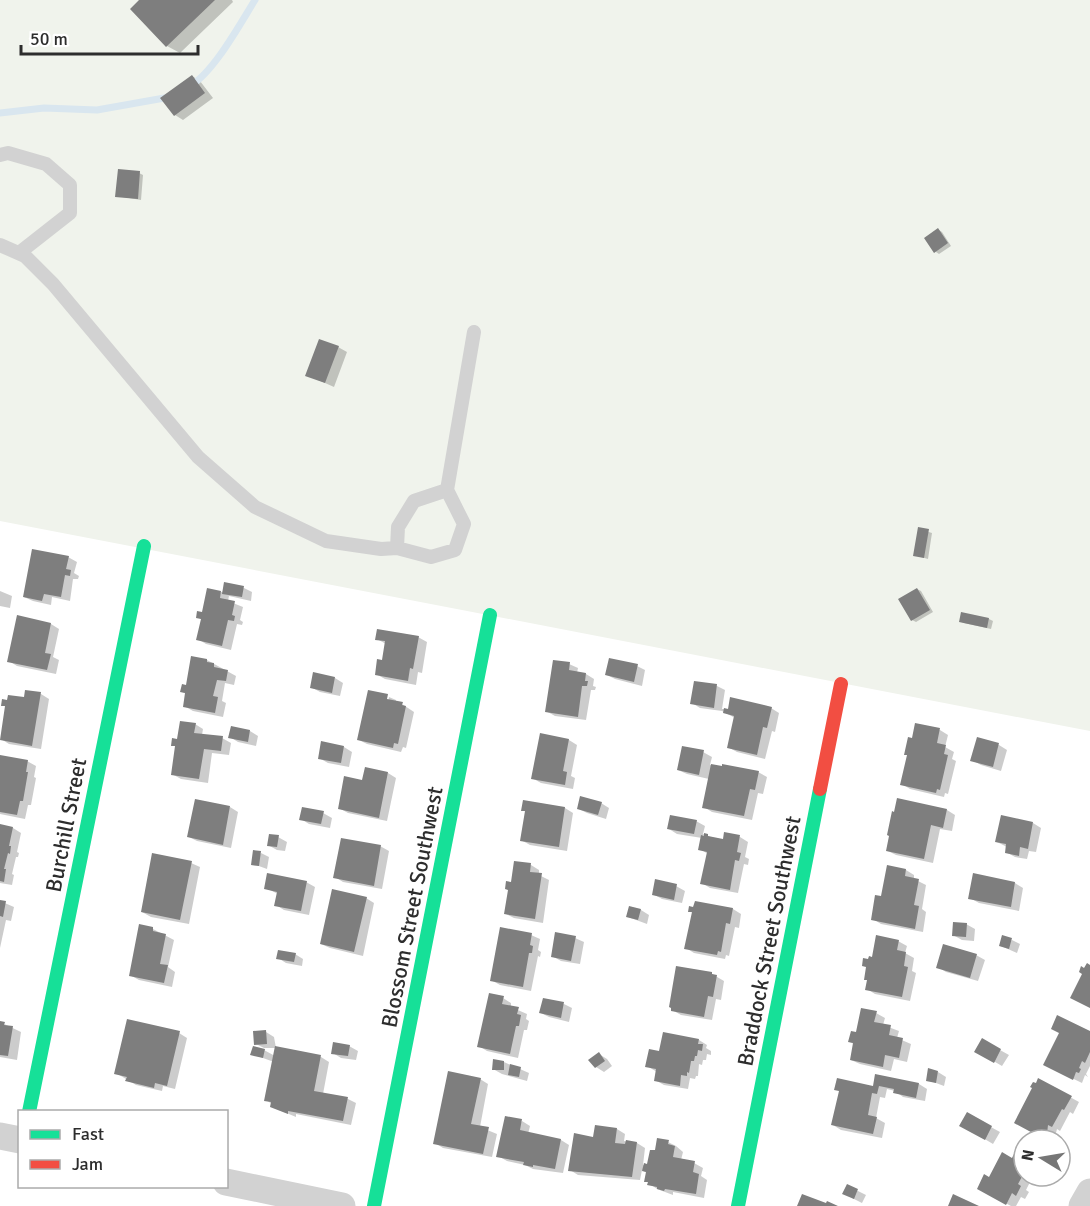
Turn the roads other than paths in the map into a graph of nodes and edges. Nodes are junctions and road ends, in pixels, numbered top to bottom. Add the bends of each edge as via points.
1 (0, 155) edge
2 (0, 245) edge
3 (19, 253) junction
4 (474, 332) dead end
5 (447, 490) junction
6 (144, 546) dead end
7 (397, 548) junction
8 (490, 615) dead end
9 (841, 684) dead end
10 (29, 1110) edge
11 (0, 1136) edge
12 (18, 1140) edge
13 (228, 1182) edge
14 (1090, 1192) edge
15 (342, 1206) edge
16 (374, 1206) edge
17 (738, 1206) edge
18 (1082, 1206) edge

1 - 3 lane via 8,153 46,164 70,185 70,213
2 - 3 lane
3 - 7 lane via 53,284 198,458 255,507 326,541
4 - 5 lane
5 - 7 lane via 414,501 398,527
5 - 7 lane via 464,524 454,550 431,557
6 - 10 street, Burchill Street
8 - 16 street, Blossom Street Southwest
9 - 17 street, Braddock Street Southwest
11 - 12 street
13 - 15 street
14 - 18 street

